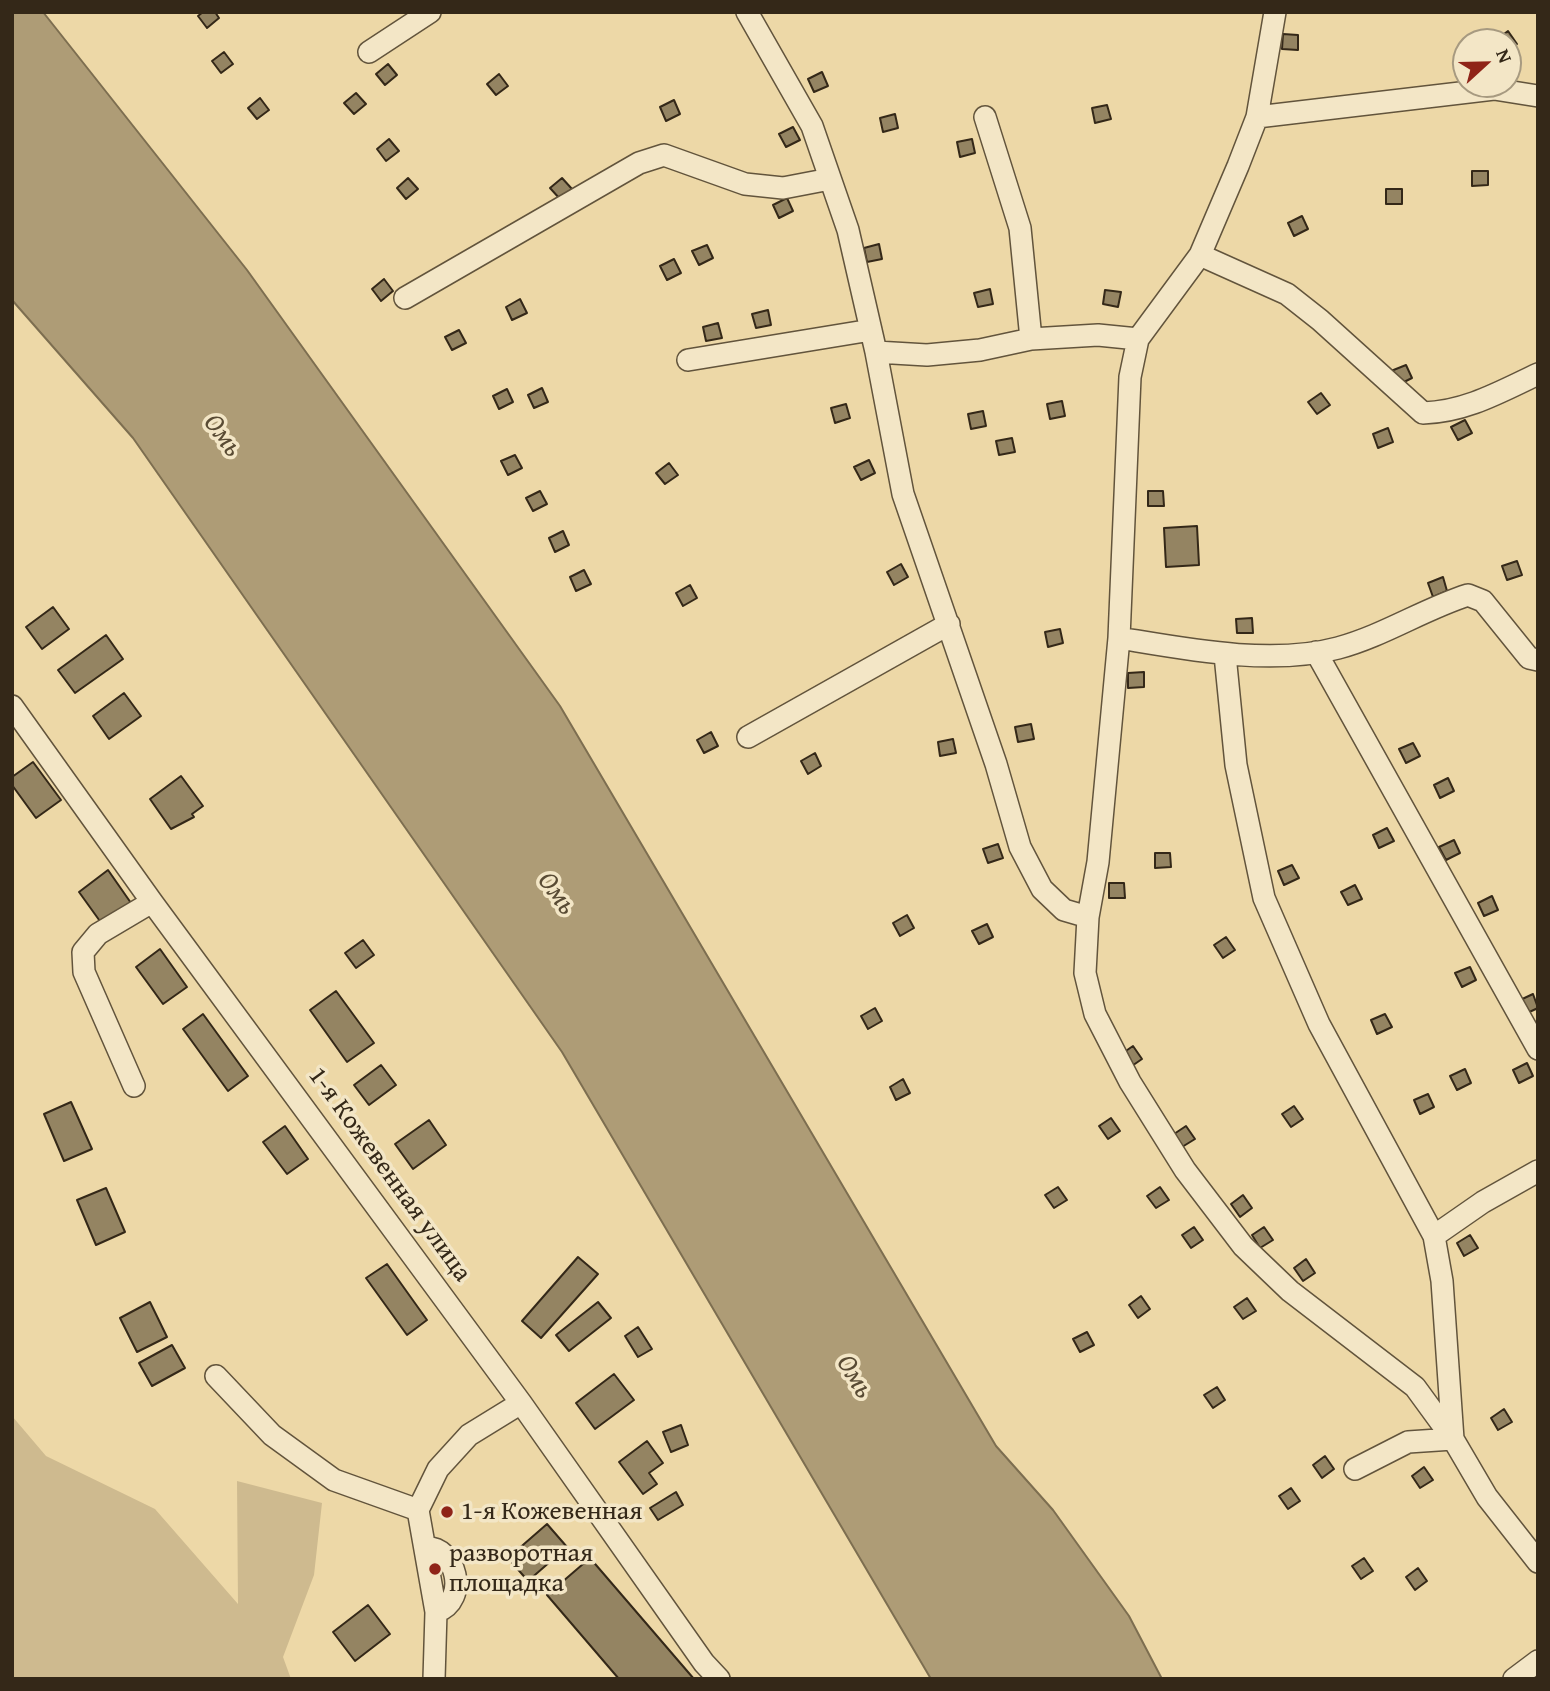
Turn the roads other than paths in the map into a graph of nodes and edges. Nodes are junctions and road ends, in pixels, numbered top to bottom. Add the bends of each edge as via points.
1 (430, 12) edge
2 (747, 12) edge
3 (1275, 12) edge
4 (369, 52) dead end
5 (1538, 96) edge
6 (985, 117) dead end
7 (1257, 117) junction
8 (830, 179) junction
9 (1200, 255) junction
10 (405, 298) dead end
11 (871, 330) junction
12 (1031, 339) junction
13 (1138, 339) junction
14 (876, 352) junction
15 (688, 360) dead end
16 (1538, 374) edge
17 (949, 624) junction
18 (1119, 638) junction
19 (1316, 652) junction
20 (1225, 655) junction
21 (1538, 660) edge
22 (12, 706) edge
23 (748, 737) dead end
24 (152, 902) junction
25 (1088, 917) junction
26 (1538, 1049) edge
27 (134, 1086) dead end
28 (1538, 1171) edge
29 (1434, 1236) junction
30 (216, 1376) dead end
31 (521, 1403) junction
32 (1453, 1439) junction
33 (1355, 1469) dead end
34 (418, 1510) junction
35 (1538, 1562) edge
36 (1538, 1661) edge
37 (434, 1679) edge
38 (719, 1679) edge
39 (1514, 1679) edge

1 - 4 street
2 - 8 street via 812,126
3 - 7 street
5 - 7 street via 1494,89
6 - 12 street via 1020,228
7 - 9 street
8 - 10 street via 783,188 745,184 664,155 639,163
8 - 11 street via 848,230
9 - 13 street
9 - 16 street via 1287,295 1423,413 1448,412 1476,403
11 - 14 street
11 - 15 street
12 - 13 street via 1098,335
12 - 14 street via 927,355
13 - 18 street via 1130,377
14 - 17 street via 902,494
17 - 23 street
17 - 25 street via 1020,847 1042,889 1064,910
18 - 20 street
18 - 25 street via 1098,862
19 - 20 street
19 - 21 street via 1340,647 1468,595 1483,601 1529,658
19 - 26 street
20 - 29 street via 1236,765 1264,898 1319,1024
22 - 24 street, 1-я Кожевенная улица
24 - 27 street via 98,934 83,952 84,972
24 - 31 street, 1-я Кожевенная улица
25 - 32 street via 1085,973 1095,1014 1130,1083 1185,1170 1243,1246 1290,1291 1415,1387
28 - 29 street
29 - 32 street via 1442,1281
30 - 34 street via 272,1435 334,1480
31 - 34 street via 469,1435 438,1469
31 - 38 street, 1-я Кожевенная улица
32 - 33 street via 1408,1442
32 - 35 street via 1487,1497
34 - 37 street via 436,1612
36 - 39 street

